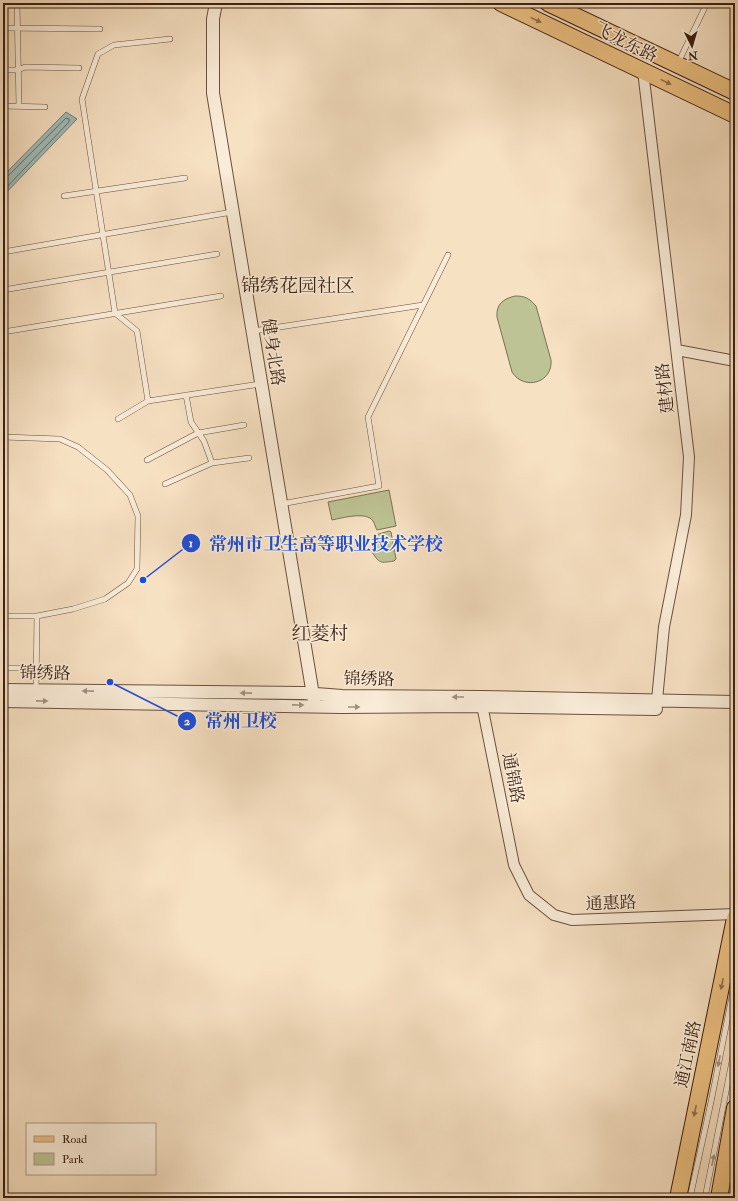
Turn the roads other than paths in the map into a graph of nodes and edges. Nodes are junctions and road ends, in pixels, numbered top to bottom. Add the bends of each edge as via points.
1 (17, 3) edge
2 (216, 3) edge
3 (501, 3) edge
4 (548, 3) edge
5 (706, 3) edge
6 (3, 28) edge
7 (18, 28) junction
8 (100, 29) dead end
9 (170, 39) dead end
10 (677, 64) junction
11 (80, 68) dead end
12 (3, 70) edge
13 (18, 70) junction
14 (643, 71) junction
15 (735, 92) edge
16 (3, 106) edge
17 (19, 106) junction
18 (45, 107) dead end
19 (735, 115) edge
20 (185, 178) dead end
21 (96, 190) junction
22 (64, 196) dead end
23 (233, 212) junction
24 (103, 234) junction
25 (3, 252) edge
26 (217, 254) dead end
27 (448, 255) dead end
28 (109, 272) junction
29 (3, 290) edge
30 (221, 296) dead end
31 (423, 305) junction
32 (116, 314) junction
33 (253, 331) junction
34 (3, 332) edge
35 (676, 350) junction
36 (735, 361) edge
37 (262, 384) junction
38 (186, 395) junction
39 (148, 401) junction
40 (118, 419) dead end
41 (244, 425) dead end
42 (198, 433) junction
43 (3, 437) edge
44 (249, 458) dead end
45 (148, 460) dead end
46 (212, 463) junction
47 (165, 484) dead end
48 (281, 504) junction
49 (4, 616) edge
50 (36, 616) junction
51 (36, 668) junction
52 (3, 690) edge
53 (36, 690) junction
54 (314, 700) junction
55 (657, 700) junction
56 (3, 701) edge
57 (482, 701) junction
58 (735, 702) edge
59 (735, 710) edge
60 (514, 865) joint
61 (735, 914) edge
62 (735, 918) edge
63 (735, 981) edge
64 (735, 1046) edge
65 (735, 1108) edge
66 (678, 1198) edge
67 (690, 1198) edge
68 (705, 1198) edge
69 (718, 1198) edge

1 - 7 lane
2 - 23 street, 健身北路 via 213,19 214,93
3 -> 14 main road, 飞龙东路
4 - 10 main road, 飞龙东路
5 - 10 lane
6 - 7 lane
7 - 8 lane
7 - 13 lane
9 - 21 lane via 114,46 98,54 82,99
10 - 15 main road, 飞龙东路
11 - 13 lane via 25,67
12 - 13 lane
13 - 17 lane
14 -> 19 main road, 飞龙东路
14 - 35 street, 建材路
16 - 17 lane
17 - 18 lane
20 - 21 lane
21 - 22 lane
21 - 24 lane
23 - 24 lane
23 - 33 street, 健身北路
24 - 25 lane
24 - 28 lane
26 - 28 lane
27 - 31 lane
28 - 29 lane
28 - 32 lane
30 - 32 lane
31 - 33 lane
31 - 48 lane via 368,417 379,486
32 - 34 lane
32 - 39 lane via 137,331
33 - 37 street, 健身北路
35 - 36 street
35 - 55 street, 建材路 via 689,456 686,515 664,627
37 - 38 lane
37 - 48 street, 健身北路
38 - 39 lane
38 - 42 lane via 191,422
39 - 40 lane
41 - 42 lane
42 - 45 lane
42 - 46 lane via 204,441
43 - 50 lane via 60,439 78,447 107,470 130,495 138,516 137,569 128,583 105,599 73,609
44 - 46 lane
46 - 47 lane
48 - 54 street, 健身北路
49 - 50 lane
49 - 51 lane via 4,668
50 - 51 lane
51 - 53 lane
52 - 53 street, 锦绣路
54 -> 53 street, 锦绣路
56 -> 54 street, 锦绣路
54 - 57 street, 锦绣路 via 342,696
55 - 57 street, 锦绣路
55 - 58 street, 锦绣路
57 - 59 street, 锦绣路
57 - 60 street, 通锦路
60 - 61 street, 通惠路 via 529,895 554,915 572,920
62 -> 66 main road, 通江南路
63 -> 67 lane
68 -> 64 lane
65 - 69 main road

